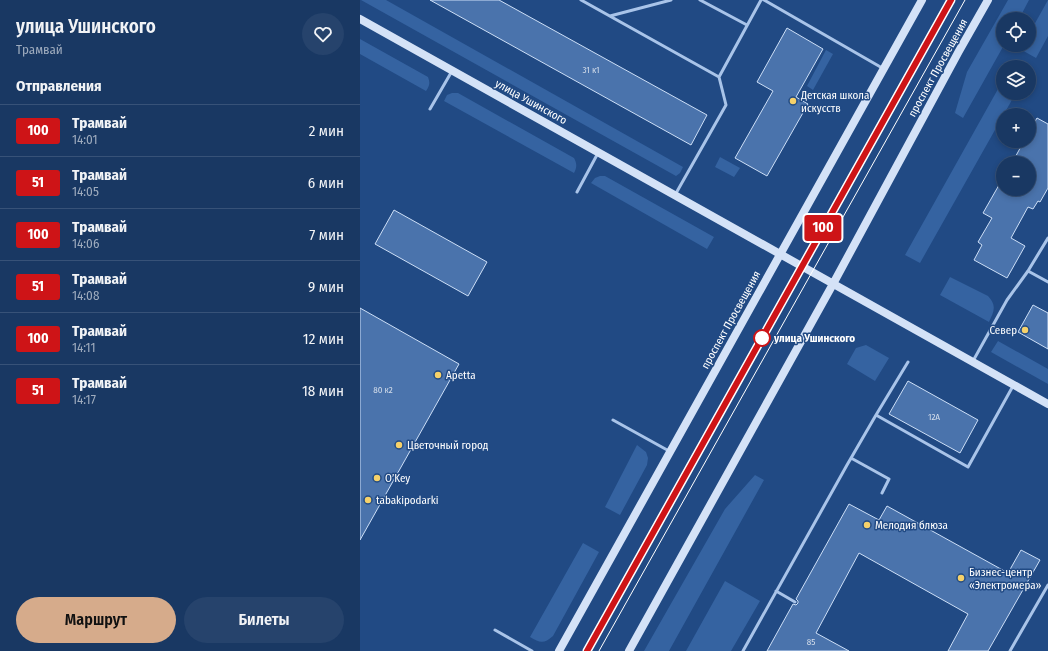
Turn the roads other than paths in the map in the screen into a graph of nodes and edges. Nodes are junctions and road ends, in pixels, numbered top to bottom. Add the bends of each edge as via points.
1 (581, 0) edge
2 (671, 0) edge
3 (700, 0) edge
4 (762, 0) edge
5 (922, 0) edge
6 (988, 0) edge
7 (610, 16) junction
8 (360, 19) edge
9 (747, 25) junction
10 (884, 69) junction
11 (452, 71) junction
12 (719, 77) junction
13 (430, 109) dead end
14 (598, 152) junction
15 (577, 192) dead end
16 (675, 196) junction
17 (1048, 238) edge
18 (781, 254) junction
19 (1028, 271) junction
20 (1048, 282) edge
21 (833, 284) junction
22 (972, 361) junction
23 (908, 362) dead end
24 (1014, 385) junction
25 (1048, 404) edge
26 (876, 415) junction
27 (612, 420) dead end
28 (670, 452) junction
29 (851, 458) junction
30 (882, 493) dead end
31 (1048, 584) edge
32 (776, 591) junction
33 (795, 602) dead end
34 (495, 630) dead end
35 (532, 651) edge
36 (559, 651) edge
37 (629, 651) edge
38 (743, 651) edge
39 (1010, 651) edge

1 - 7 lane
2 - 7 lane
3 - 9 lane
4 - 9 lane
4 - 10 lane
5 - 10 main road, проспект Просвещения
6 - 21 main road, проспект Просвещения
7 - 12 lane
8 - 11 main road, улица Ушинского
9 - 12 lane
10 - 18 main road, проспект Просвещения
11 - 13 lane
11 - 14 main road, улица Ушинского
12 - 16 lane via 726,105
14 - 15 lane
14 - 16 main road, улица Ушинского
16 - 18 main road, улица Ушинского
17 - 19 lane
18 - 21 main road, улица Ушинского
18 - 28 main road, проспект Просвещения
19 - 20 lane
19 - 22 lane via 1006,300
21 - 22 main road, улица Ушинского
21 - 37 main road, проспект Просвещения
22 - 24 main road, улица Ушинского
23 - 26 lane
24 - 25 main road, улица Ушинского
24 - 26 lane via 968,466
26 - 29 lane
27 - 28 lane
28 - 36 main road, проспект Просвещения
29 - 30 lane via 889,479
29 - 32 lane
31 - 39 lane
32 - 33 lane
32 - 38 lane
34 - 35 lane

